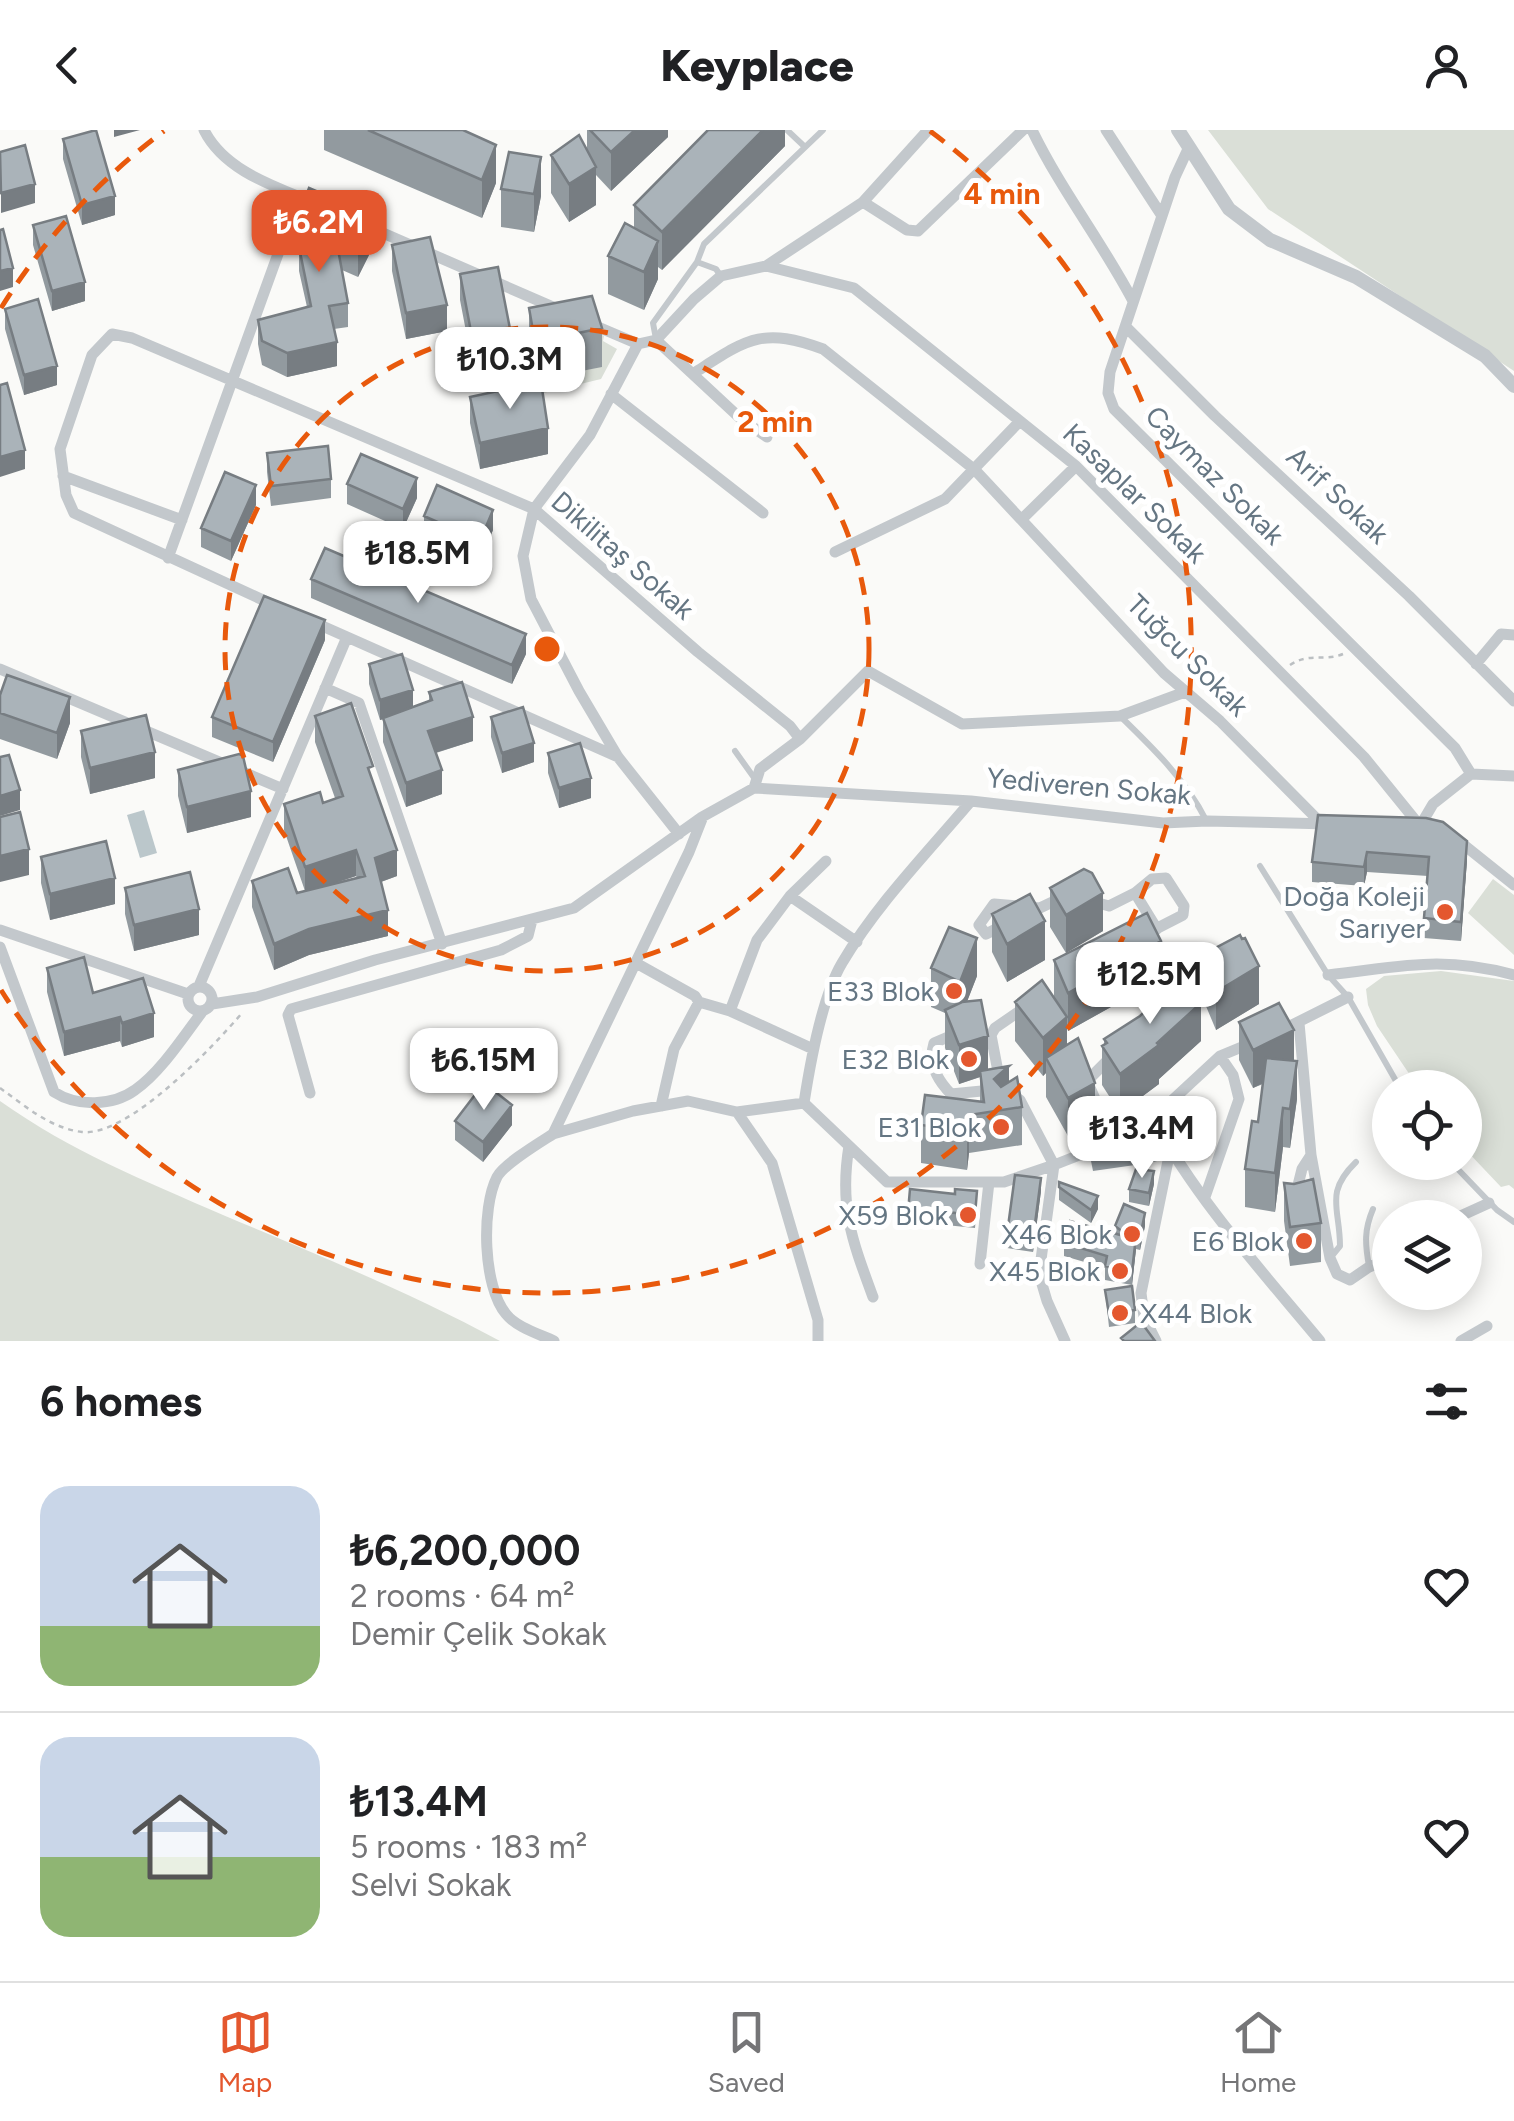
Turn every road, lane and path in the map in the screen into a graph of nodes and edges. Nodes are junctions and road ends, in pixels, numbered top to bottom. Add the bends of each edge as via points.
1 (204, 130) edge
2 (787, 130) edge
3 (823, 130) edge
4 (928, 130) edge
5 (1023, 130) edge
6 (1032, 130) edge
7 (1106, 130) edge
8 (1178, 130) edge
9 (805, 148) junction
10 (1188, 149) junction
11 (298, 196) junction
12 (863, 202) junction
13 (1162, 216) junction
14 (696, 262) junction
15 (766, 266) junction
16 (721, 276) junction
17 (1133, 301) junction
18 (566, 313) edge
19 (584, 320) edge
20 (1126, 327) junction
21 (656, 340) junction
22 (638, 344) junction
23 (694, 373) junction
24 (233, 381) junction
25 (1514, 386) edge
26 (611, 394) junction
27 (1020, 421) junction
28 (767, 437) dead end
29 (1076, 466) junction
30 (975, 470) junction
31 (63, 476) junction
32 (534, 509) junction
33 (763, 512) dead end
34 (1023, 518) junction
35 (182, 520) junction
36 (835, 552) dead end
37 (168, 558) junction
38 (286, 610) edge
39 (302, 617) edge
40 (1514, 635) edge
41 (347, 637) junction
42 (1355, 646) junction
43 (1476, 664) junction
44 (0, 668) edge
45 (1282, 673) junction
46 (326, 688) junction
47 (1185, 692) junction
48 (1514, 701) edge
49 (1120, 716) junction
50 (800, 739) junction
51 (735, 751) dead end
52 (618, 757) junction
53 (1470, 774) junction
54 (1514, 776) edge
55 (754, 783) junction
56 (282, 789) junction
57 (971, 801) junction
58 (702, 817) junction
59 (1207, 820) junction
60 (1322, 824) junction
61 (1342, 824) edge
62 (1400, 826) edge
63 (1420, 826) junction
64 (679, 834) junction
65 (826, 862) dead end
66 (1260, 866) dead end
67 (1514, 885) edge
68 (1135, 892) junction
69 (790, 896) junction
70 (1040, 908) junction
71 (532, 920) junction
72 (1157, 929) junction
73 (0, 930) edge
74 (857, 942) junction
75 (442, 944) junction
76 (1123, 945) edge
77 (0, 948) edge
78 (636, 963) junction
79 (1328, 975) junction
80 (1514, 975) edge
81 (194, 990) junction
82 (1042, 995) edge
83 (1348, 997) junction
84 (699, 1002) junction
85 (207, 1008) junction
86 (730, 1011) junction
87 (1299, 1023) junction
88 (994, 1028) junction
89 (977, 1030) edge
90 (960, 1031) edge
91 (1124, 1044) edge
92 (812, 1049) junction
93 (1220, 1056) junction
94 (1390, 1070) edge
95 (1001, 1088) junction
96 (310, 1093) dead end
97 (804, 1103) junction
98 (660, 1106) junction
99 (737, 1112) junction
100 (1153, 1118) junction
101 (553, 1134) junction
102 (1114, 1141) junction
103 (849, 1146) junction
104 (1170, 1150) junction
105 (1311, 1155) junction
106 (1356, 1162) dead end
107 (1054, 1165) junction
108 (1468, 1180) edge
109 (989, 1182) junction
110 (1205, 1197) junction
111 (1489, 1203) junction
112 (1482, 1206) edge
113 (1372, 1211) edge
114 (1294, 1213) edge
115 (1514, 1222) edge
116 (1330, 1258) junction
117 (980, 1264) dead end
118 (1372, 1266) edge
119 (1369, 1267) junction
120 (874, 1297) dead end
121 (1487, 1326) dead end
122 (554, 1341) edge
123 (818, 1341) edge
124 (1065, 1341) edge
125 (1156, 1341) edge
126 (1320, 1341) edge
127 (1461, 1341) edge

1 - 11 street via 233,166
2 - 9 lane
3 - 9 lane
4 - 12 street
5 - 12 street via 918,231
6 - 17 street
7 - 13 street
8 - 10 street
9 - 14 lane via 704,244
10 - 13 street, Caymaz Sokak
10 - 25 street via 1229,209 1270,240 1356,277 1485,356
11 - 18 street
11 - 24 street
12 - 15 street
13 - 17 street, Caymaz Sokak
14 - 16 lane
14 - 21 lane via 653,323
15 - 16 street
15 - 27 street, Kasaplar Sokak via 854,288
16 - 21 street
17 - 20 street, Caymaz Sokak
19 - 22 street
20 - 42 street, Caymaz Sokak via 1110,372 1114,409
20 - 43 street, Arif Sokak
21 - 22 street
21 - 23 street
22 - 26 street
23 - 28 street
23 - 30 street, Tuğcu Sokak via 742,342 798,340 823,349
24 - 31 street, Dikilitaş Sokak via 112,334 92,356 60,449
24 - 32 street, Dikilitaş Sokak
24 - 35 street
26 - 32 street via 590,435
26 - 33 street
27 - 29 street, Kasaplar Sokak
27 - 30 street
29 - 34 street
29 - 45 street, Kasaplar Sokak
30 - 34 street, Tuğcu Sokak
30 - 36 street via 945,499
31 - 35 street
31 - 37 street via 74,514
32 - 50 street, Dikilitaş Sokak
32 - 52 street via 524,556 532,599
34 - 47 street, Tuğcu Sokak
35 - 37 street
37 - 38 street
39 - 41 street
40 - 43 street via 1501,634
41 - 46 street
41 - 52 street
42 - 45 path via 1336,657 1304,656
42 - 53 street, Caymaz Sokak via 1455,748
43 - 48 street, Arif Sokak
44 - 56 street
45 - 63 street, Kasaplar Sokak
46 - 56 street
46 - 75 street via 359,704
47 - 49 street
47 - 60 street, Tuğcu Sokak
49 - 50 street via 962,724 868,671
49 - 59 lane
50 - 55 street via 760,769
51 - 55 lane
52 - 64 street
53 - 54 street
53 - 63 street via 1433,804
55 - 57 street, Yediveren Sokak
55 - 58 street
56 - 81 street
57 - 59 street, Yediveren Sokak via 1162,823
57 - 74 street
58 - 64 street
58 - 78 street
59 - 60 street, Yediveren Sokak
60 - 61 street, Yediveren Sokak
62 - 63 street
63 - 67 street via 1441,831
64 - 71 street via 574,908
65 - 69 street
66 - 79 lane
68 - 70 street via 1109,906 1076,890
68 - 72 street
68 - 72 street via 1166,878 1184,906 1183,915
69 - 74 street
69 - 86 street via 756,940
70 - 70 street via 994,904 979,925 986,934
71 - 75 street
71 - 96 street via 528,936 501,950 290,1009
72 - 76 street
73 - 81 street
74 - 92 street via 840,966
75 - 85 street
77 - 85 street via 54,1092 67,1101 98,1103 135,1090
78 - 84 street
78 - 101 street
79 - 80 street via 1453,962
79 - 83 lane
81 - 85 street via 210,991
81 - 85 street via 190,1008
82 - 88 street
83 - 87 street
83 - 94 lane
84 - 86 street
84 - 98 street via 674,1049
86 - 92 street
87 - 93 street
87 - 105 street
88 - 89 street
88 - 95 street via 990,1040
90 - 95 street via 934,1043 938,1081 951,1094
91 - 102 street via 1087,1081
92 - 97 street
93 - 100 street
93 - 110 street via 1239,1099
95 - 107 street via 1020,1100
97 - 99 street
97 - 103 street
98 - 99 street via 688,1100
98 - 101 street
99 - 123 street via 772,1164 818,1320
100 - 102 street
100 - 104 street
101 - 122 street via 498,1174 488,1207 487,1251 496,1298 508,1318
102 - 107 street
103 - 109 street via 887,1182
103 - 120 street via 843,1184 853,1243
104 - 110 street
104 - 125 street via 1141,1294
105 - 114 street via 1296,1188
105 - 116 street
106 - 116 lane via 1335,1192 1340,1246
107 - 109 street
107 - 124 street via 1039,1274
108 - 111 lane
109 - 117 street
110 - 126 street
111 - 112 street
111 - 115 lane
113 - 119 lane via 1364,1242
116 - 119 street via 1350,1280
118 - 119 street
121 - 127 street

